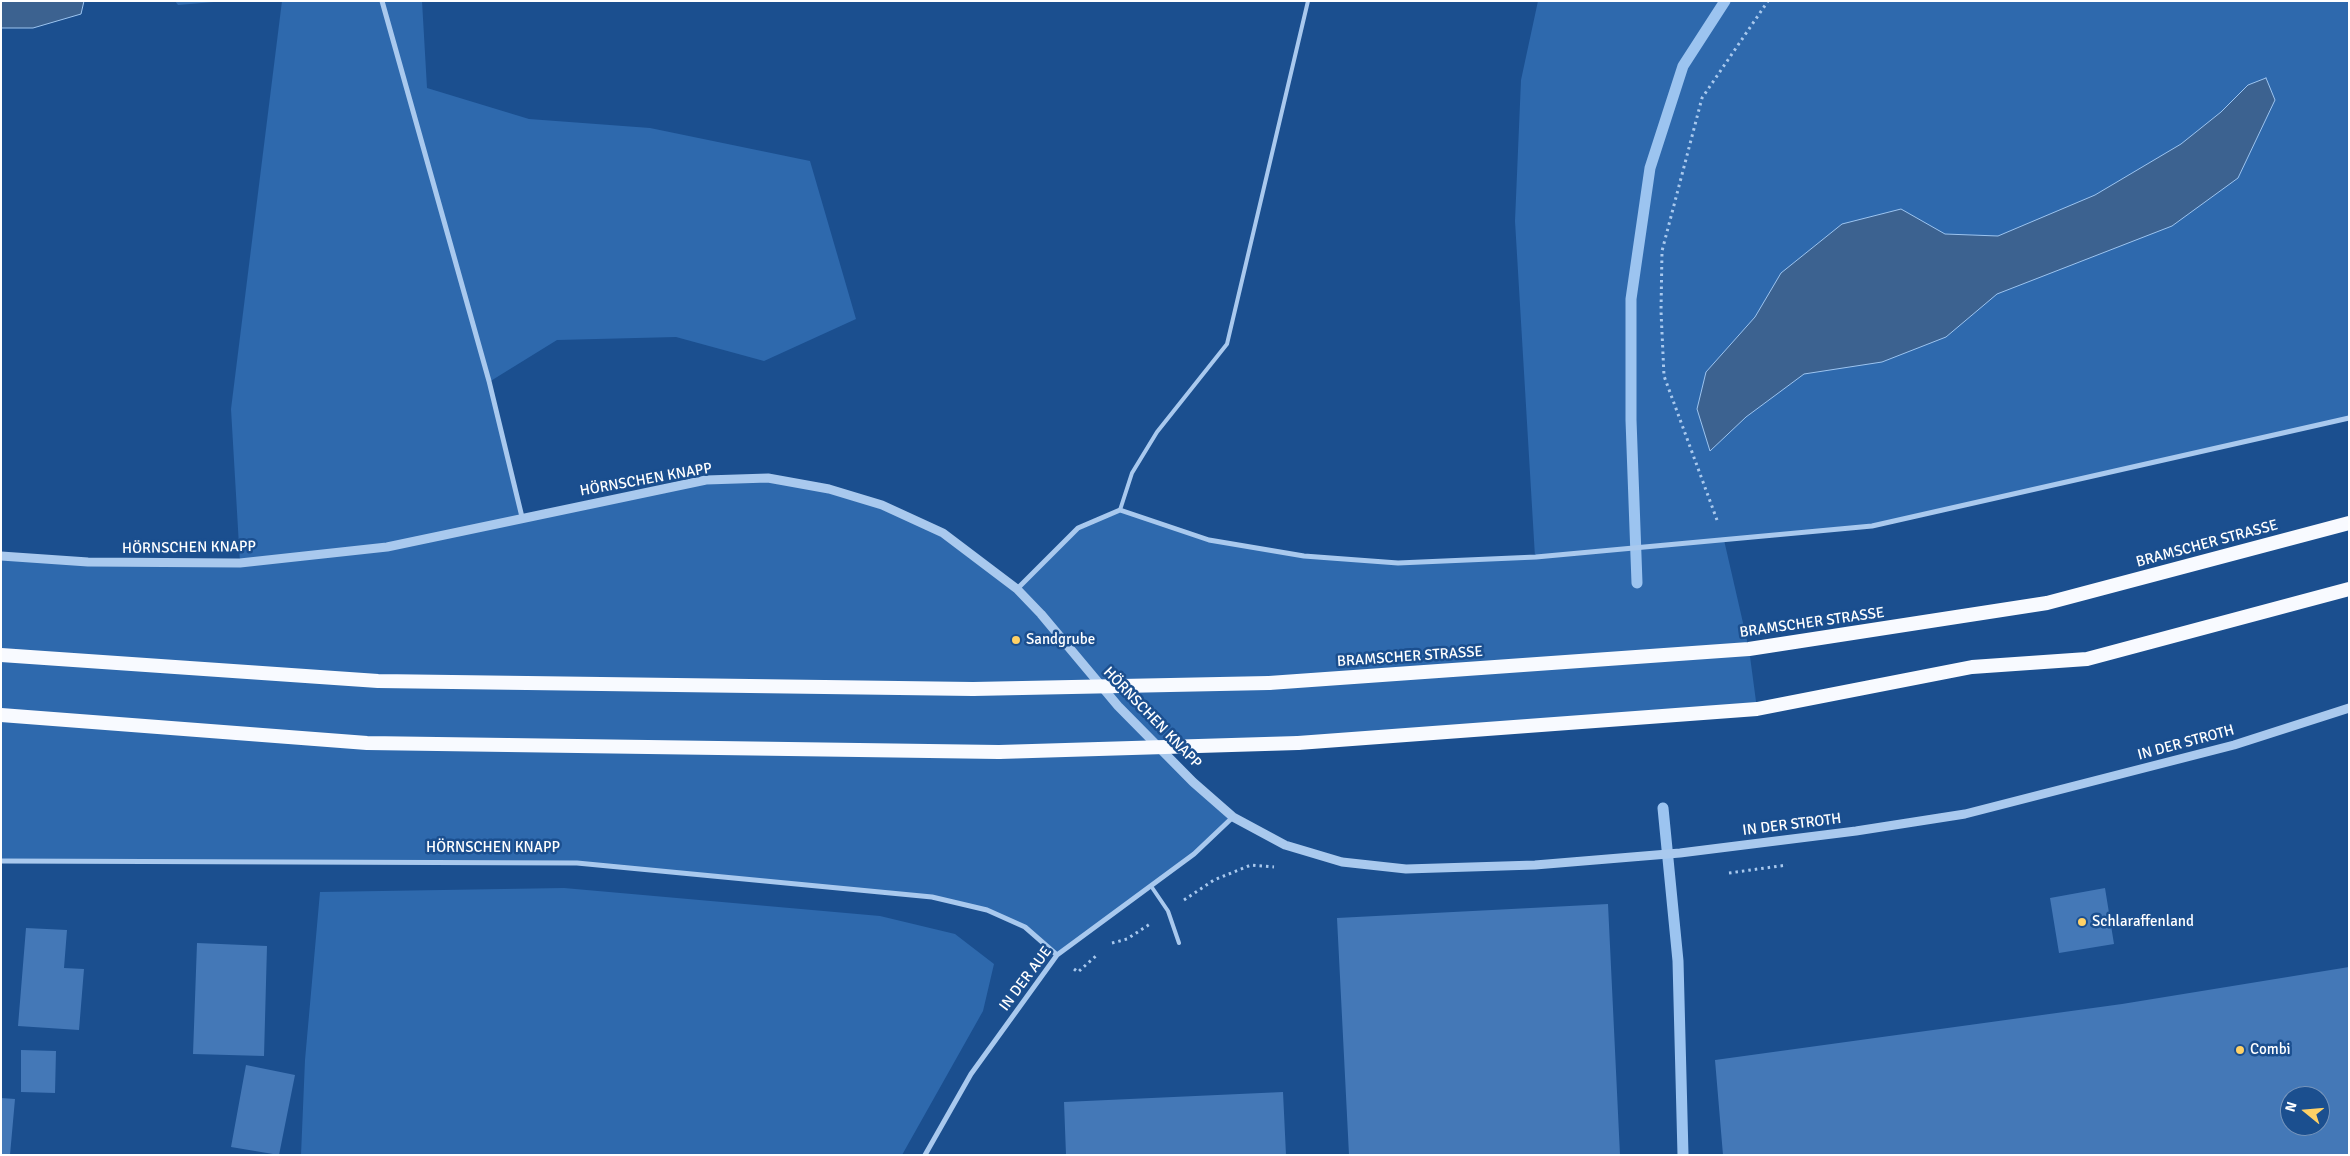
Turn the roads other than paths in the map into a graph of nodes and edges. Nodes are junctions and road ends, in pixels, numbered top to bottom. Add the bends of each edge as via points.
1 (382, 1) edge
2 (1308, 1) edge
3 (2349, 418) edge
4 (1120, 510) junction
5 (522, 517) junction
6 (2349, 524) edge
7 (1, 556) edge
8 (1017, 589) junction
9 (2349, 589) edge
10 (1, 655) edge
11 (2349, 708) edge
12 (1, 715) edge
13 (1233, 817) junction
14 (1, 861) edge
15 (1151, 886) junction
16 (1179, 944) dead end
17 (1057, 955) junction
18 (925, 1155) edge

1 - 5 street via 489,381
2 - 4 lane via 1227,344 1157,432 1132,473
3 - 4 street via 1872,526 1536,557 1398,563 1314,556 1209,540
4 - 8 street via 1078,528
5 - 7 street, HÖRNSCHEN KNAPP via 387,547 240,563 88,562
5 - 8 street, HÖRNSCHEN KNAPP via 706,480 768,478 829,489 882,505 943,533
6 - 10 highway, BRAMSCHER STRASSE, bridge via 2047,603 1749,649 1269,683 974,689 378,681
8 - 13 street, HÖRNSCHEN KNAPP via 1118,706 1193,782
9 - 12 highway, bridge via 2087,658 1972,668 1757,709 1298,743 998,752 367,743
11 - 13 street, IN DER STROTH via 2234,745 1965,814 1680,853 1535,865 1406,869 1342,862 1285,845
13 - 15 street, IN DER AUE via 1194,854
14 - 17 street, HÖRNSCHEN KNAPP via 577,863 932,897 987,910 1025,927
15 - 16 lane via 1168,911
15 - 17 street, IN DER AUE
17 - 18 street, IN DER AUE via 971,1074

